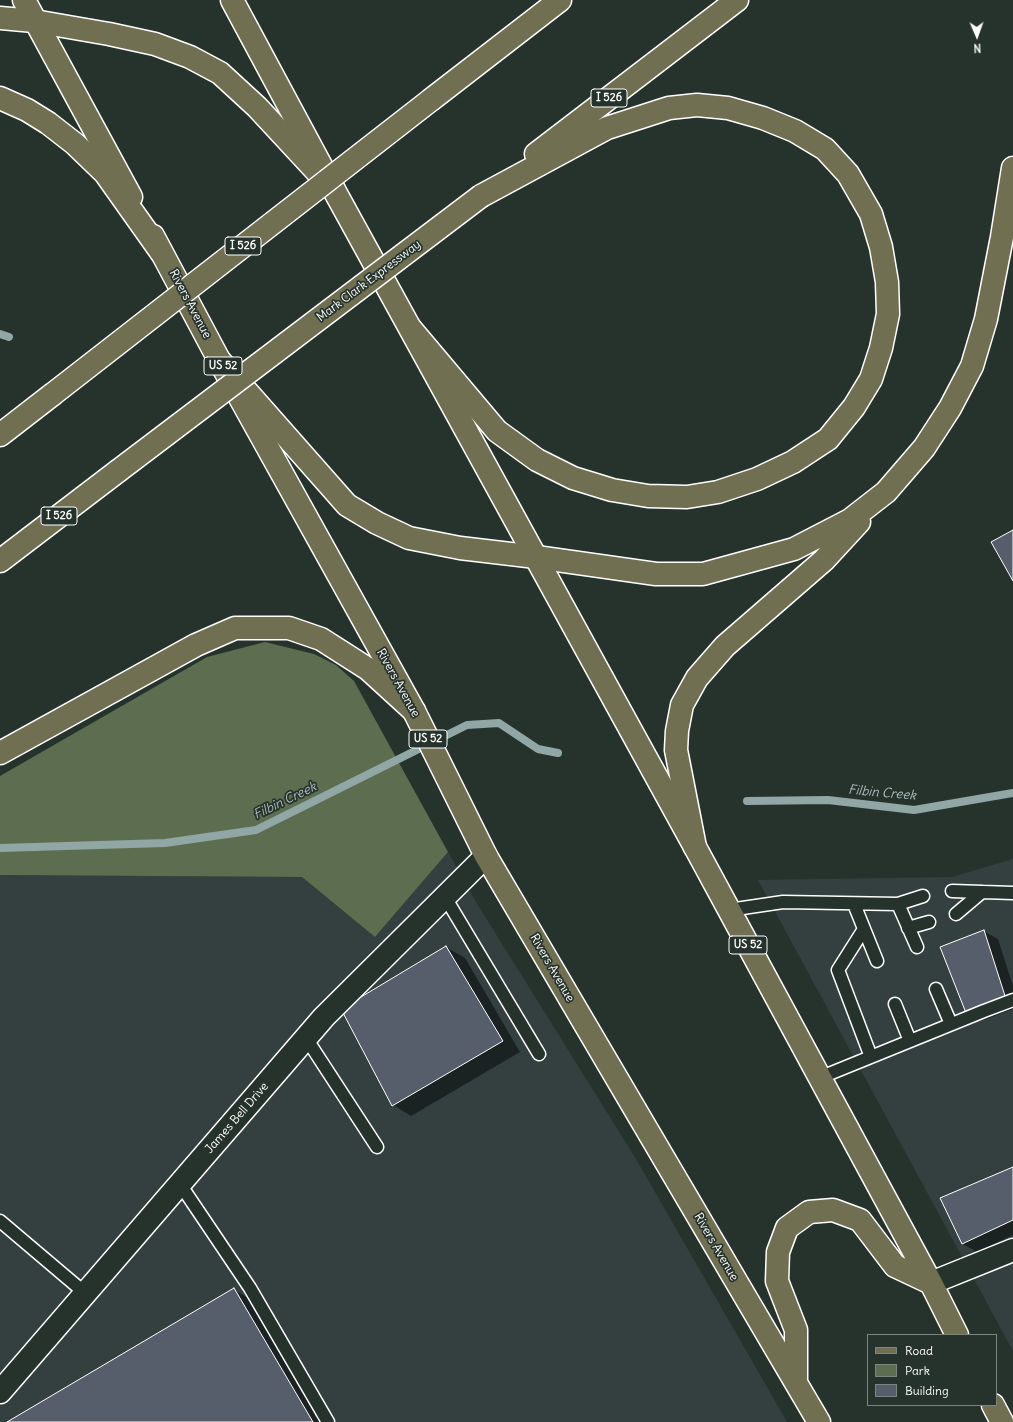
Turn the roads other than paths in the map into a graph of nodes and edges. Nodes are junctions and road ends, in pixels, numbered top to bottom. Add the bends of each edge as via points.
1 (24, 0) edge
2 (232, 0) edge
3 (560, 0) edge
4 (737, 0) edge
5 (0, 18) edge
6 (34, 21) junction
7 (0, 98) edge
8 (1013, 168) edge
9 (334, 190) junction
10 (481, 196) junction
11 (161, 252) junction
12 (411, 329) junction
13 (220, 360) junction
14 (53, 394) junction
15 (0, 416) edge
16 (0, 436) edge
17 (886, 492) junction
18 (536, 557) junction
19 (0, 561) edge
20 (414, 711) junction
21 (0, 753) edge
22 (695, 847) junction
23 (486, 856) junction
24 (952, 891) dead end
25 (982, 892) junction
26 (1013, 893) edge
27 (923, 896) dead end
28 (445, 897) junction
29 (854, 904) junction
30 (898, 904) junction
31 (729, 910) junction
32 (956, 914) dead end
33 (929, 922) dead end
34 (908, 928) junction
35 (864, 929) junction
36 (917, 947) dead end
37 (878, 961) dead end
38 (936, 989) dead end
39 (1013, 1000) edge
40 (895, 1004) dead end
41 (951, 1024) junction
42 (306, 1038) junction
43 (910, 1041) junction
44 (539, 1054) dead end
45 (871, 1057) junction
46 (819, 1078) junction
47 (377, 1147) dead end
48 (180, 1184) junction
49 (0, 1221) edge
50 (1013, 1250) edge
51 (931, 1283) junction
52 (85, 1293) junction
53 (956, 1334) edge
54 (796, 1382) junction
55 (0, 1392) edge
56 (994, 1406) edge
57 (328, 1422) edge
58 (819, 1422) edge
59 (1002, 1422) edge

1 - 6 main road, Rivers Avenue / US 52
2 - 9 main road, US 52
3 - 14 main road, I 526, bridge
4 - 10 main road, Mark Clark Expressway / I 526
5 - 6 main road
6 - 9 main road via 154,44 190,57 220,73 257,107
6 - 11 main road, Rivers Avenue / US 52
7 - 11 main road via 27,110 75,144 105,173
8 - 17 main road via 986,319 972,366 950,408 924,448
9 - 12 main road, US 52
10 - 12 main road via 607,128 669,108 697,105 728,108 764,118 795,131 825,149 848,174 871,214 881,247 887,282 888,314 871,379 854,407 828,439 793,462 757,479 718,492 687,497 648,496 612,490 573,478 537,460 497,431
10 - 19 main road, Mark Clark Expressway / I 526, bridge
11 - 13 main road, Rivers Avenue / US 52
12 - 18 main road, US 52
13 - 18 main road via 347,505 409,538 460,548
13 - 20 main road, Rivers Avenue / US 52
14 - 15 main road
14 - 16 main road, I 526
17 - 18 main road via 850,520 794,549 703,574 656,574
17 - 22 main road via 824,560 725,646 697,678 682,705 676,750
18 - 22 main road, US 52
20 - 21 main road via 368,669 321,639 289,628 235,628 196,645
20 - 23 main road, Rivers Avenue / US 52
22 - 31 main road, US 52
23 - 28 street, James Bell Drive
23 - 54 main road, Rivers Avenue / US 52
24 - 25 lane
25 - 26 lane
25 - 32 lane
27 - 30 lane
28 - 42 street, James Bell Drive
28 - 44 lane
29 - 30 lane
29 - 31 lane via 783,902
29 - 35 lane
30 - 34 lane
31 - 46 main road, US 52
33 - 34 lane
34 - 36 lane
35 - 37 lane
35 - 45 lane via 838,970
38 - 41 lane
39 - 41 lane
40 - 43 lane
41 - 43 lane
42 - 47 lane
42 - 48 street, James Bell Drive
43 - 45 lane
45 - 46 lane
46 - 51 main road, US 52
48 - 52 street, James Bell Drive
48 - 57 lane via 250,1288
49 - 52 lane
50 - 51 street
51 - 53 main road, US 52
51 - 54 main road via 895,1266 860,1220 833,1210 809,1212 787,1228 778,1252 777,1281 796,1330
52 - 55 street, James Bell Drive
54 - 58 main road, Rivers Avenue / US 52
56 - 59 main road

